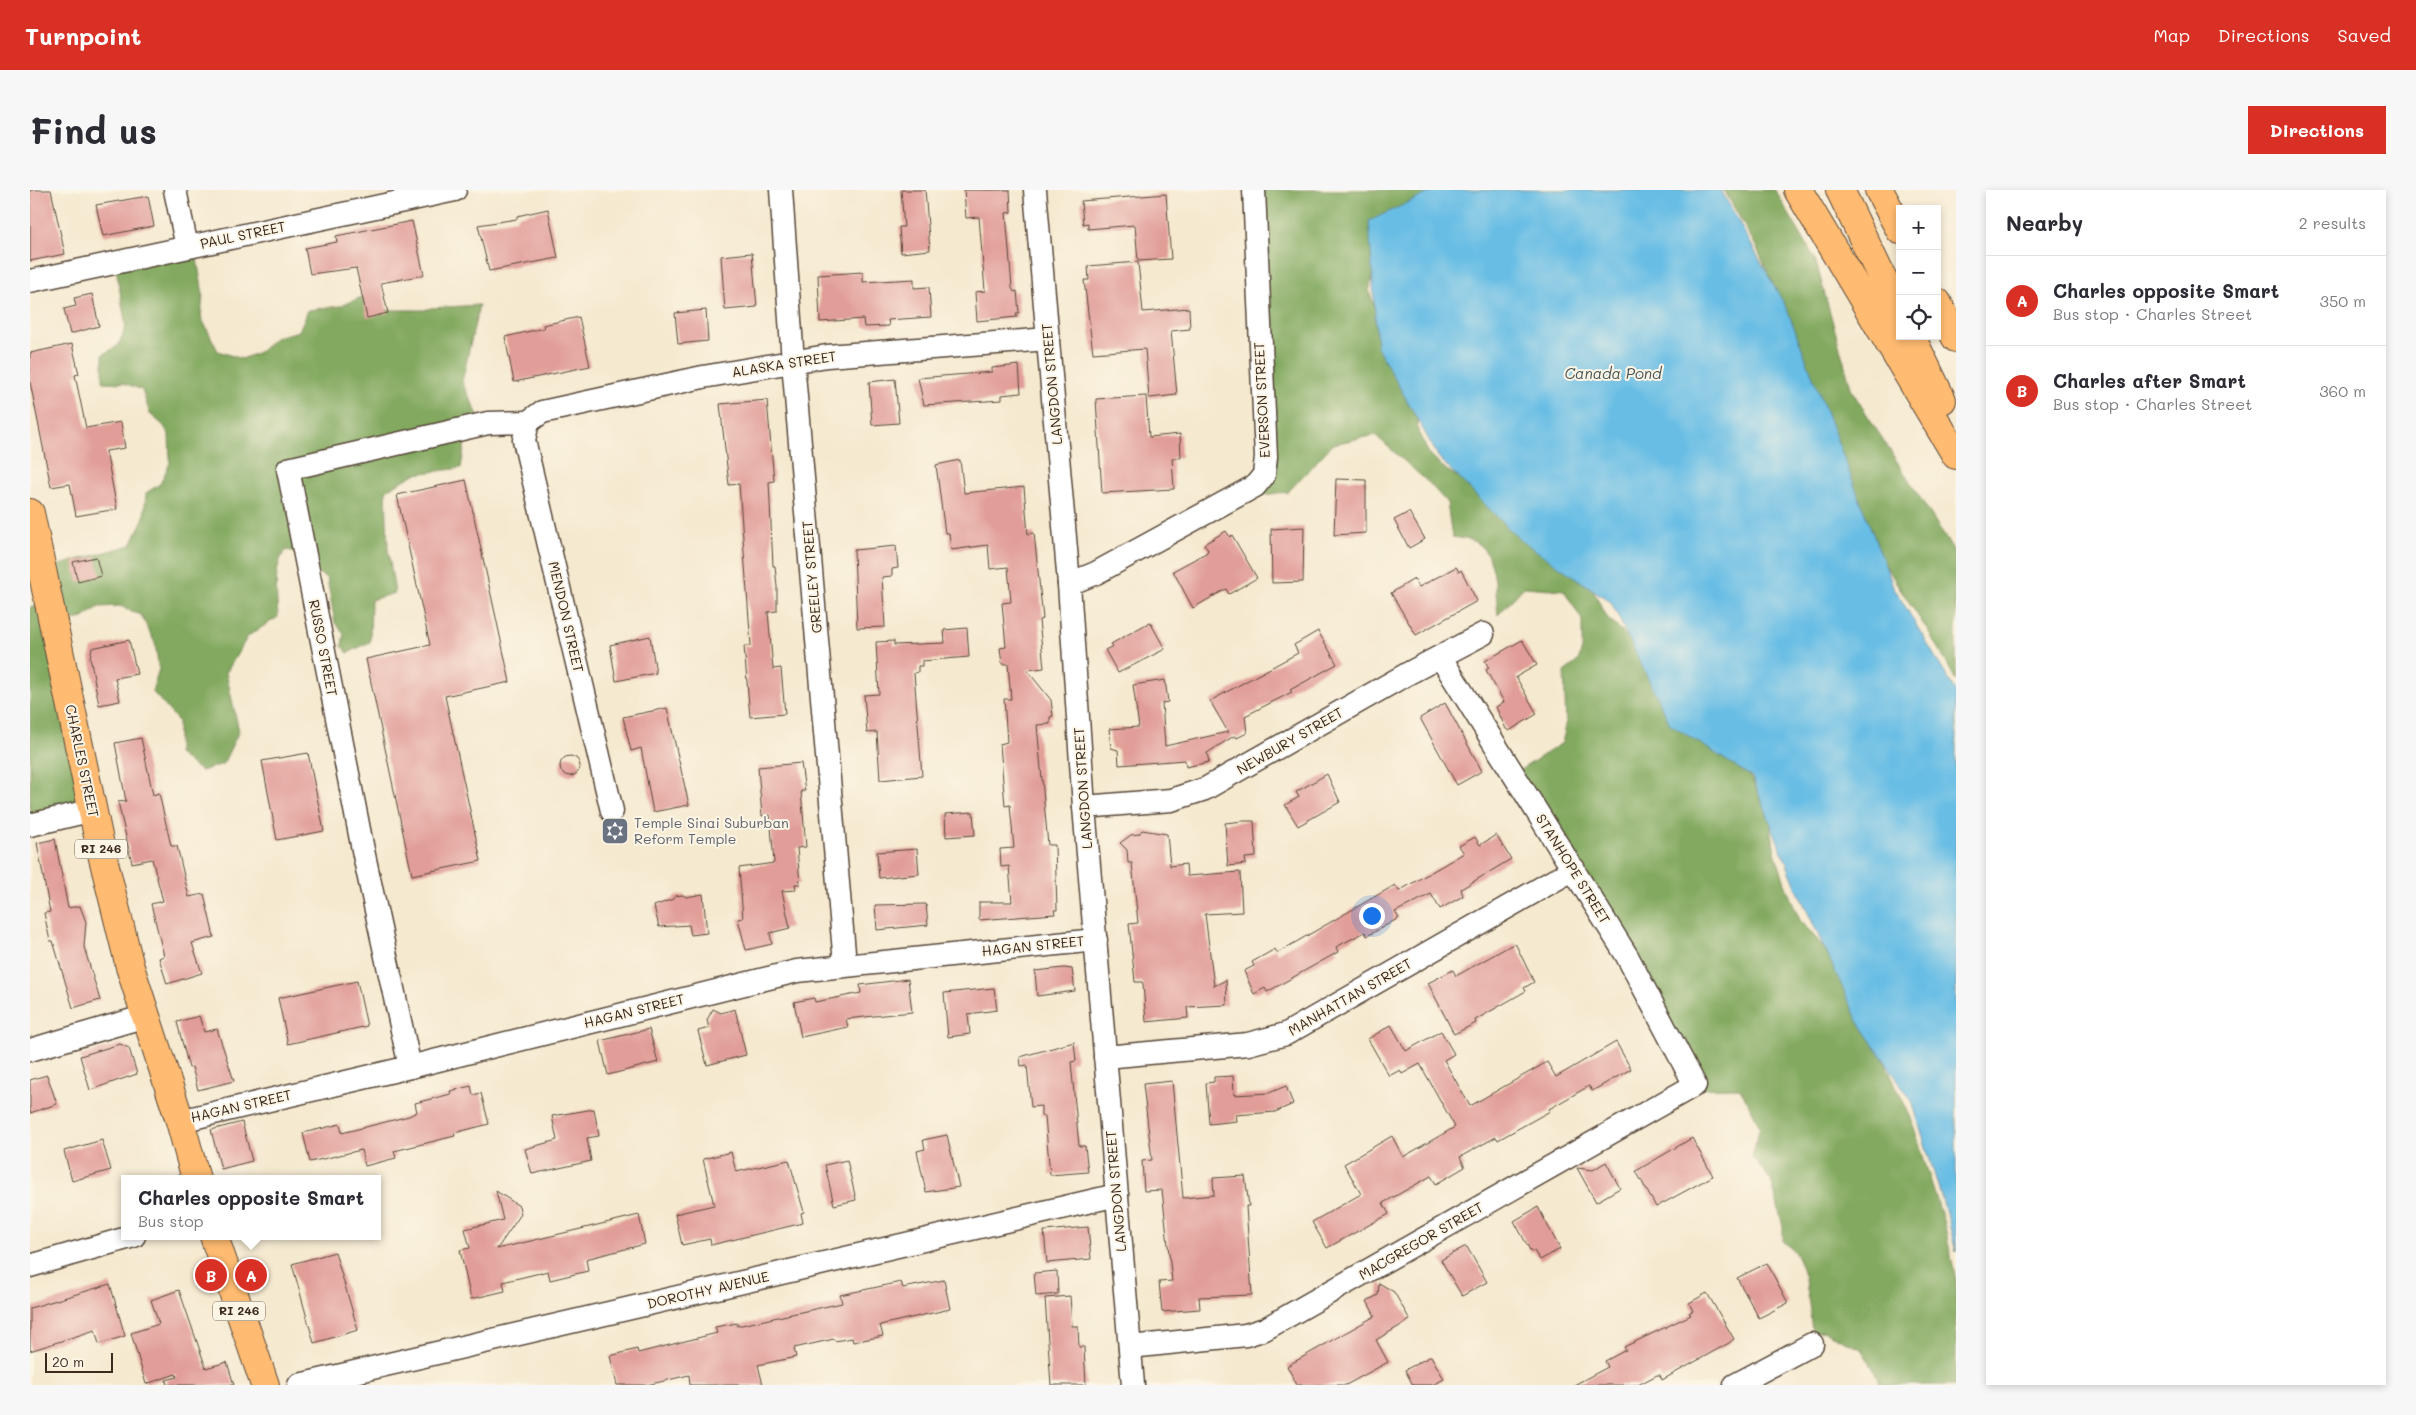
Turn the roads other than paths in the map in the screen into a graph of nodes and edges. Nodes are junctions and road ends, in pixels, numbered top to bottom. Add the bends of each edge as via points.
1 (175, 190) edge
2 (455, 190) edge
3 (781, 190) edge
4 (1035, 190) edge
5 (1254, 190) edge
6 (1798, 190) edge
7 (1840, 190) edge
8 (1879, 190) edge
9 (388, 197) edge
10 (1896, 222) edge
11 (186, 247) junction
12 (30, 281) edge
13 (1896, 307) edge
14 (1941, 310) edge
15 (1956, 338) edge
16 (1048, 339) junction
17 (1913, 340) edge
18 (793, 362) junction
19 (528, 422) junction
20 (1956, 428) edge
21 (1956, 455) edge
22 (30, 513) edge
23 (35, 564) edge
24 (1069, 584) junction
25 (1483, 634) dead end
26 (1441, 658) junction
27 (1084, 807) junction
28 (93, 810) junction
29 (612, 811) dead end
30 (30, 825) edge
31 (1574, 869) junction
32 (1096, 940) junction
33 (844, 964) junction
34 (146, 1016) junction
35 (30, 1050) edge
36 (1105, 1057) junction
37 (410, 1067) junction
38 (1695, 1085) joint
39 (180, 1120) junction
40 (195, 1175) edge
41 (1117, 1196) junction
42 (121, 1240) edge
43 (215, 1240) edge
44 (30, 1266) edge
45 (1812, 1344) dead end
46 (1130, 1347) junction
47 (265, 1385) edge
48 (299, 1385) edge
49 (1133, 1385) edge
50 (1735, 1385) edge

1 - 11 street
2 - 9 street, PAUL STREET
3 - 18 street, GREELEY STREET
4 - 16 street, LANGDON STREET
5 - 24 street, EVERSON STREET via 1266,457 1264,475 1256,486 1096,573
6 - 21 main road
7 - 13 main road
8 - 10 main road
9 - 11 street, PAUL STREET
11 - 12 street, PAUL STREET
14 - 15 main road
16 - 18 street, ALASKA STREET via 827,356
16 - 24 street, LANGDON STREET
17 - 20 main road
18 - 19 street, ALASKA STREET via 542,412
18 - 33 street, GREELEY STREET
19 - 29 street, MENDON STREET via 524,440
19 - 37 street, RUSSO STREET via 488,423 288,469 362,845
22 - 23 main road, CHARLES STREET / RI 246
23 - 28 main road, CHARLES STREET / RI 246
24 - 27 street, LANGDON STREET
25 - 26 street, NEWBURY STREET
26 - 27 street, NEWBURY STREET via 1407,674 1205,789 1171,800
26 - 31 street, STANHOPE STREET
27 - 32 street, LANGDON STREET
28 - 30 street
28 - 34 main road, CHARLES STREET / RI 246 via 130,967
31 - 36 street, MANHATTAN STREET via 1286,1034 1248,1044
31 - 38 street, STANHOPE STREET via 1627,956
32 - 33 street, HAGAN STREET
32 - 36 street, LANGDON STREET
33 - 37 street, HAGAN STREET via 768,977
34 - 35 street
34 - 39 main road, CHARLES STREET / RI 246
36 - 41 street, LANGDON STREET
37 - 39 street, HAGAN STREET
38 - 46 street, MACGREGOR STREET via 1265,1329 1246,1335
39 - 40 main road, CHARLES STREET / RI 246
41 - 46 street, LANGDON STREET
41 - 48 street, DOROTHY AVENUE
42 - 44 street
43 - 47 main road, RI 246
45 - 50 street
46 - 49 street, LANGDON STREET

